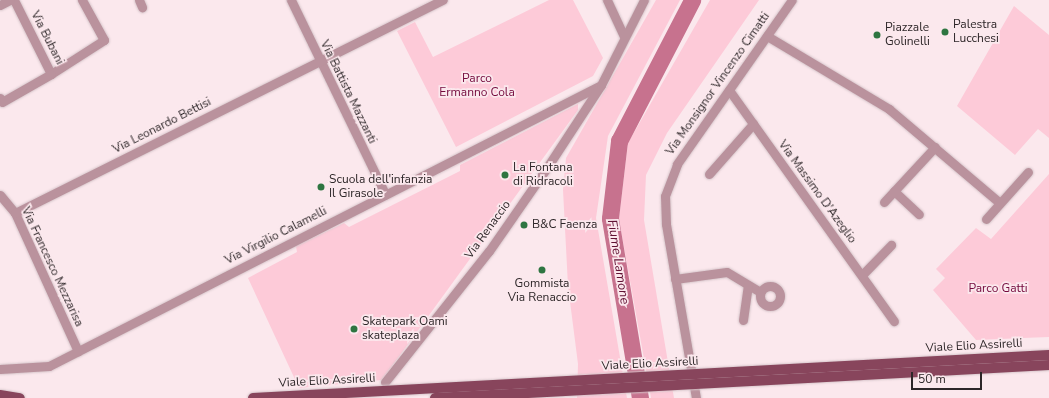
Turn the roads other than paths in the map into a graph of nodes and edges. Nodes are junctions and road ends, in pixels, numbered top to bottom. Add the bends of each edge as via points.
1 (10, 0) edge
2 (14, 0) edge
3 (82, 0) edge
4 (291, 0) edge
5 (443, 0) edge
6 (607, 0) edge
7 (644, 0) edge
8 (792, 0) edge
9 (0, 5) edge
10 (624, 36) junction
11 (767, 36) junction
12 (320, 61) junction
13 (51, 74) junction
14 (600, 84) junction
15 (729, 90) junction
16 (0, 98) edge
17 (753, 124) junction
18 (935, 147) junction
19 (1028, 172) dead end
20 (709, 174) dead end
21 (894, 191) junction
22 (385, 194) junction
23 (0, 195) edge
24 (884, 202) dead end
25 (1000, 203) junction
26 (16, 213) junction
27 (919, 214) dead end
28 (986, 219) dead end
29 (891, 245) dead end
30 (862, 275) junction
31 (675, 279) junction
32 (748, 285) junction
33 (760, 292) dead end
34 (743, 320) dead end
35 (894, 321) dead end
36 (78, 351) junction
37 (1049, 355) edge
38 (1049, 365) edge
39 (0, 369) edge
40 (385, 382) dead end
41 (0, 395) edge
42 (20, 398) edge
43 (253, 398) edge
44 (435, 398) edge
45 (696, 398) edge

1 - 9 street
2 - 13 street, Via Bubani
3 - 13 street, Via Bubani via 104,40
4 - 12 street, Via Battista Mazzanti
5 - 12 street, Via Leonardo Bettisi
6 - 10 street
7 - 10 street, Via Renaccio
8 - 11 street, Via Monsignor Vincenzo Cimatti
10 - 14 street, Via Renaccio
11 - 15 street, Via Monsignor Vincenzo Cimatti
11 - 18 street via 889,109
12 - 22 street, Via Battista Mazzanti
12 - 26 street, Via Leonardo Bettisi
13 - 16 street via 2,102
14 - 22 street, Via Virgilio Calamelli
14 - 40 street, Via Renaccio via 489,251
15 - 17 street, Via Massimo D'Azeglio
15 - 31 street, Via Monsignor Vincenzo Cimatti via 677,164 665,196 666,224
17 - 20 street
17 - 30 street, Via Massimo D'Azeglio
18 - 21 street
18 - 25 street
19 - 25 street
21 - 24 street
21 - 27 street
22 - 36 street, Via Virgilio Calamelli
23 - 26 street, Via Francesco Mezzarisa
25 - 28 street
26 - 36 street, Via Francesco Mezzarisa
29 - 30 street
30 - 35 street, Via Massimo D'Azeglio
31 - 32 street via 727,272
31 - 45 street, Via Monsignor Vincenzo Cimatti
32 - 33 street
32 - 34 street
36 - 39 street, Via Virgilio Calamelli via 49,366
37 - 43 main road, Viale Elio Assirelli, bridge
38 - 44 main road, Viale Elio Assirelli, bridge
41 - 42 main road

